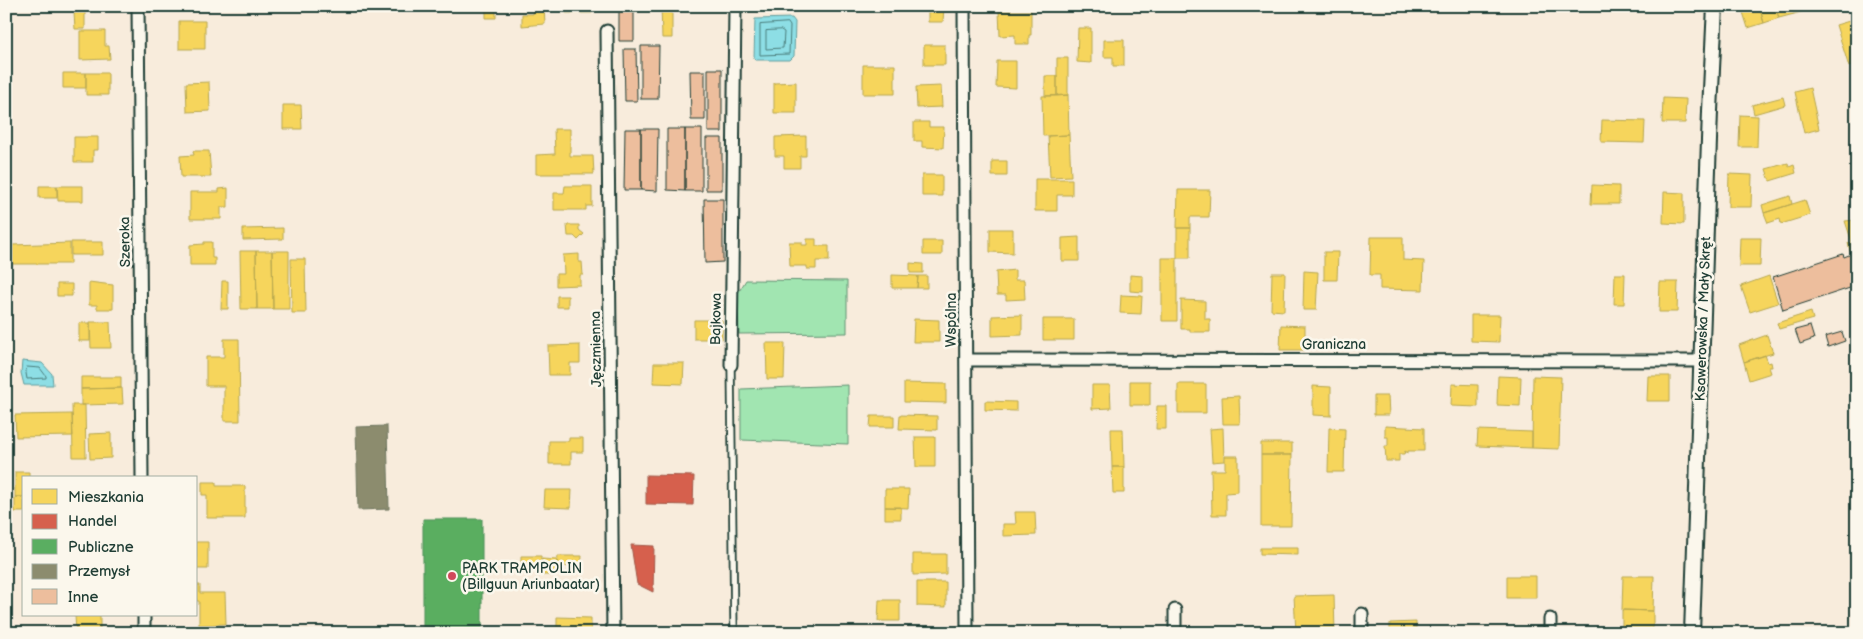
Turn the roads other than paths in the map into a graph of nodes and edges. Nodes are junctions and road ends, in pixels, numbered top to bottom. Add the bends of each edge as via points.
1 (138, 6) edge
2 (735, 6) edge
3 (964, 6) edge
4 (1715, 6) edge
5 (607, 31) dead end
6 (967, 360) junction
7 (1702, 361) junction
8 (730, 365) joint
9 (142, 476) edge
10 (1175, 610) dead end
11 (1362, 614) dead end
12 (144, 616) edge
13 (1550, 619) dead end
14 (144, 633) edge
15 (613, 633) edge
16 (734, 633) edge
17 (967, 633) edge
18 (1176, 633) edge
19 (1362, 633) edge
20 (1550, 633) edge
21 (1692, 633) edge

1 - 9 street, Szeroka
2 - 8 street, Bajkowa
3 - 6 street, Wspólna
4 - 7 street, Ksawerowska / Mały Skręt
5 - 15 street, Jęczmienna
6 - 7 street, Graniczna
6 - 17 street, Wspólna
7 - 21 street, Ksawerowska / Mały Skręt
8 - 16 lane, Bajkowa
10 - 18 street
11 - 19 street
12 - 14 street
13 - 20 street

